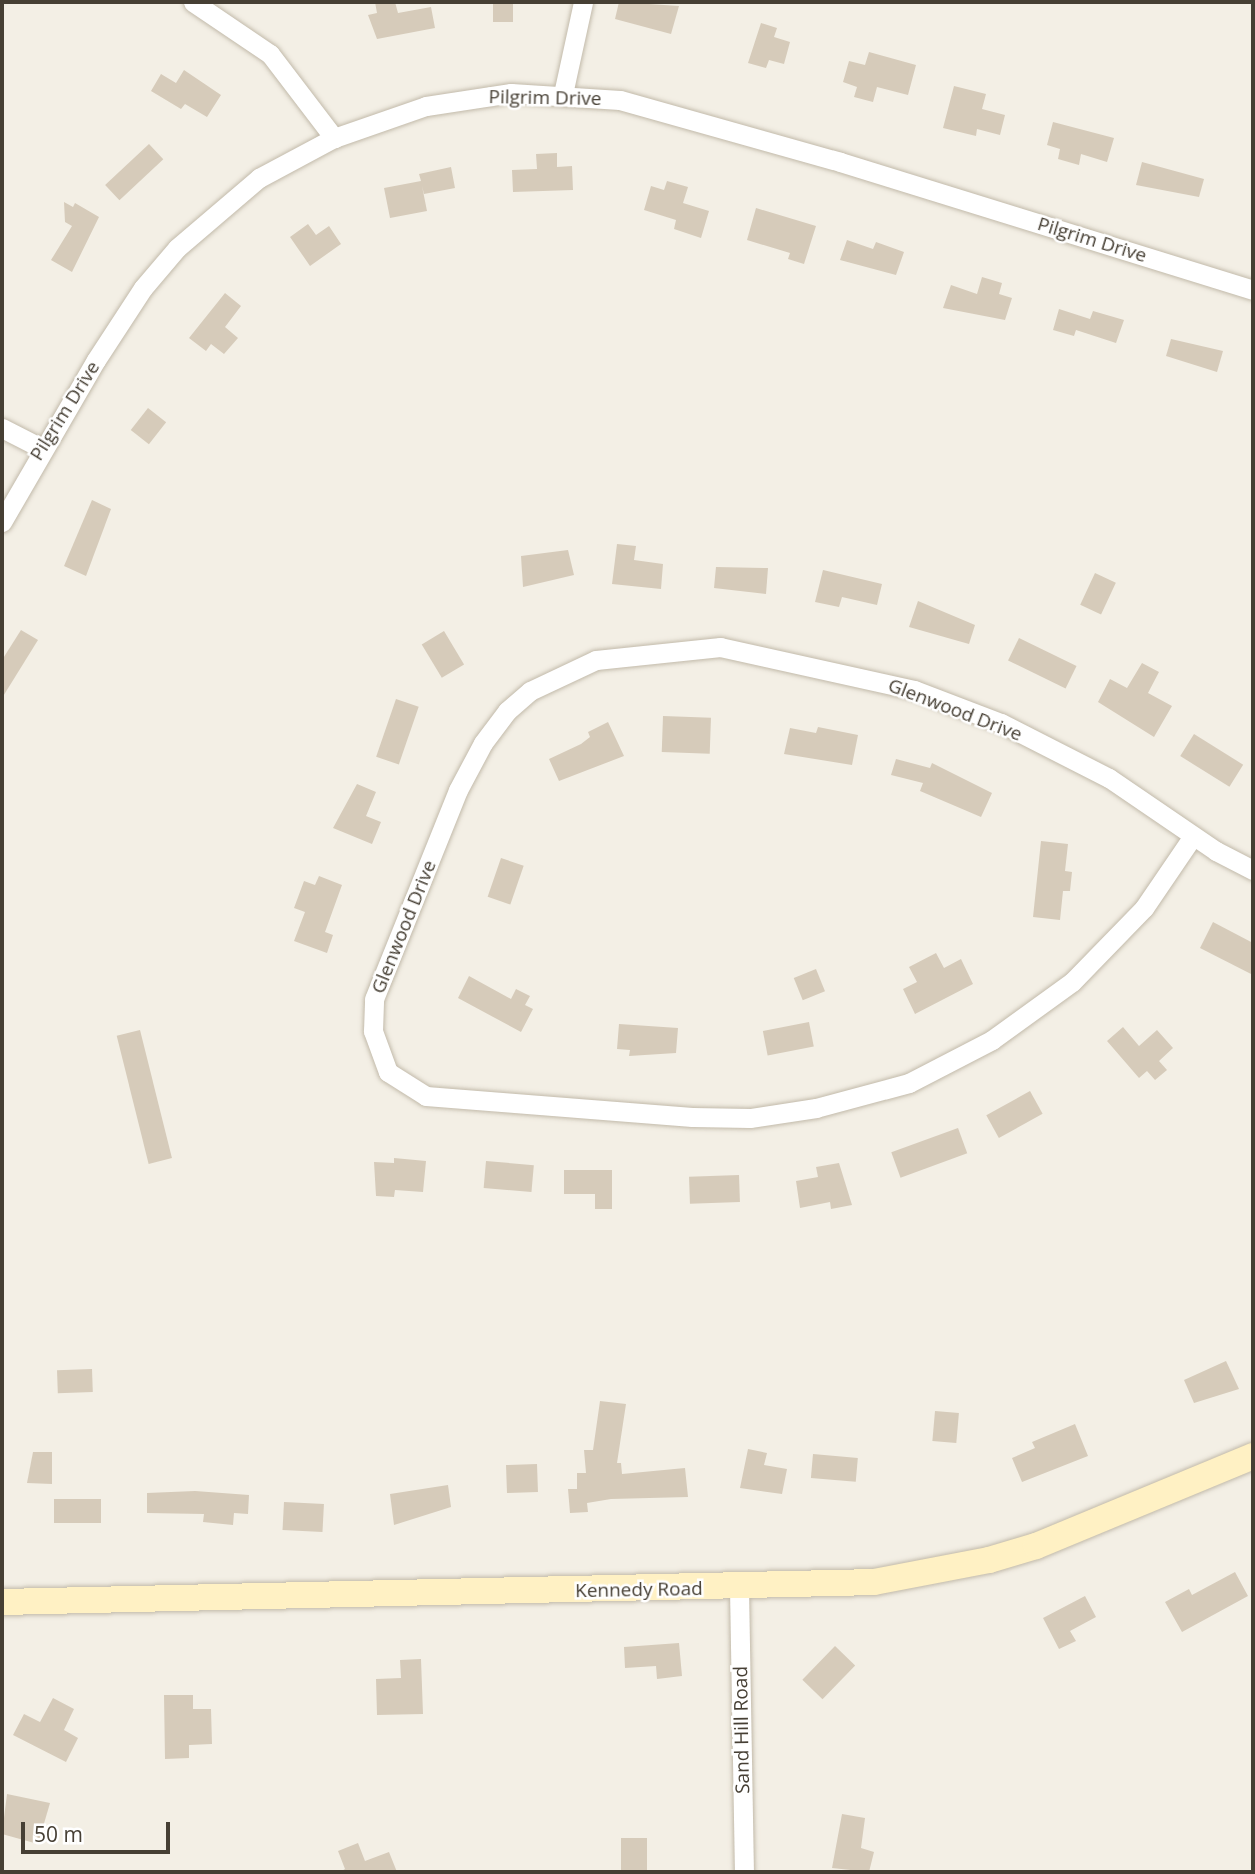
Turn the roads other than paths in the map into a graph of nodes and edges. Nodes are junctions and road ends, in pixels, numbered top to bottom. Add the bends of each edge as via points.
1 (192, 2) edge
2 (583, 2) edge
3 (564, 94) junction
4 (334, 138) junction
5 (1253, 290) edge
6 (2, 428) edge
7 (41, 448) junction
8 (2, 522) edge
9 (1193, 836) junction
10 (1253, 870) edge
11 (1253, 1456) edge
12 (739, 1588) junction
13 (2, 1602) edge
14 (744, 1872) edge

1 - 4 street via 270,54
2 - 3 street
3 - 4 street, Pilgrim Drive via 511,93 426,106
3 - 5 street, Pilgrim Drive via 620,100 689,118
4 - 7 street, Pilgrim Drive via 259,178 177,248 144,288
6 - 7 street
7 - 8 street, Pilgrim Drive
9 - 9 street, Glenwood Drive via 1109,778 1001,723 914,690 720,647 596,660 530,691 507,710 483,743 458,790 374,999 373,1031 388,1072 426,1096 692,1117 750,1118 816,1108 909,1083 992,1040 1072,982 1144,908
9 - 10 street, Glenwood Drive
11 - 12 street, Kennedy Road via 1079,1530 989,1560 874,1582
12 - 13 street, Kennedy Road
12 - 14 street, Sand Hill Road

